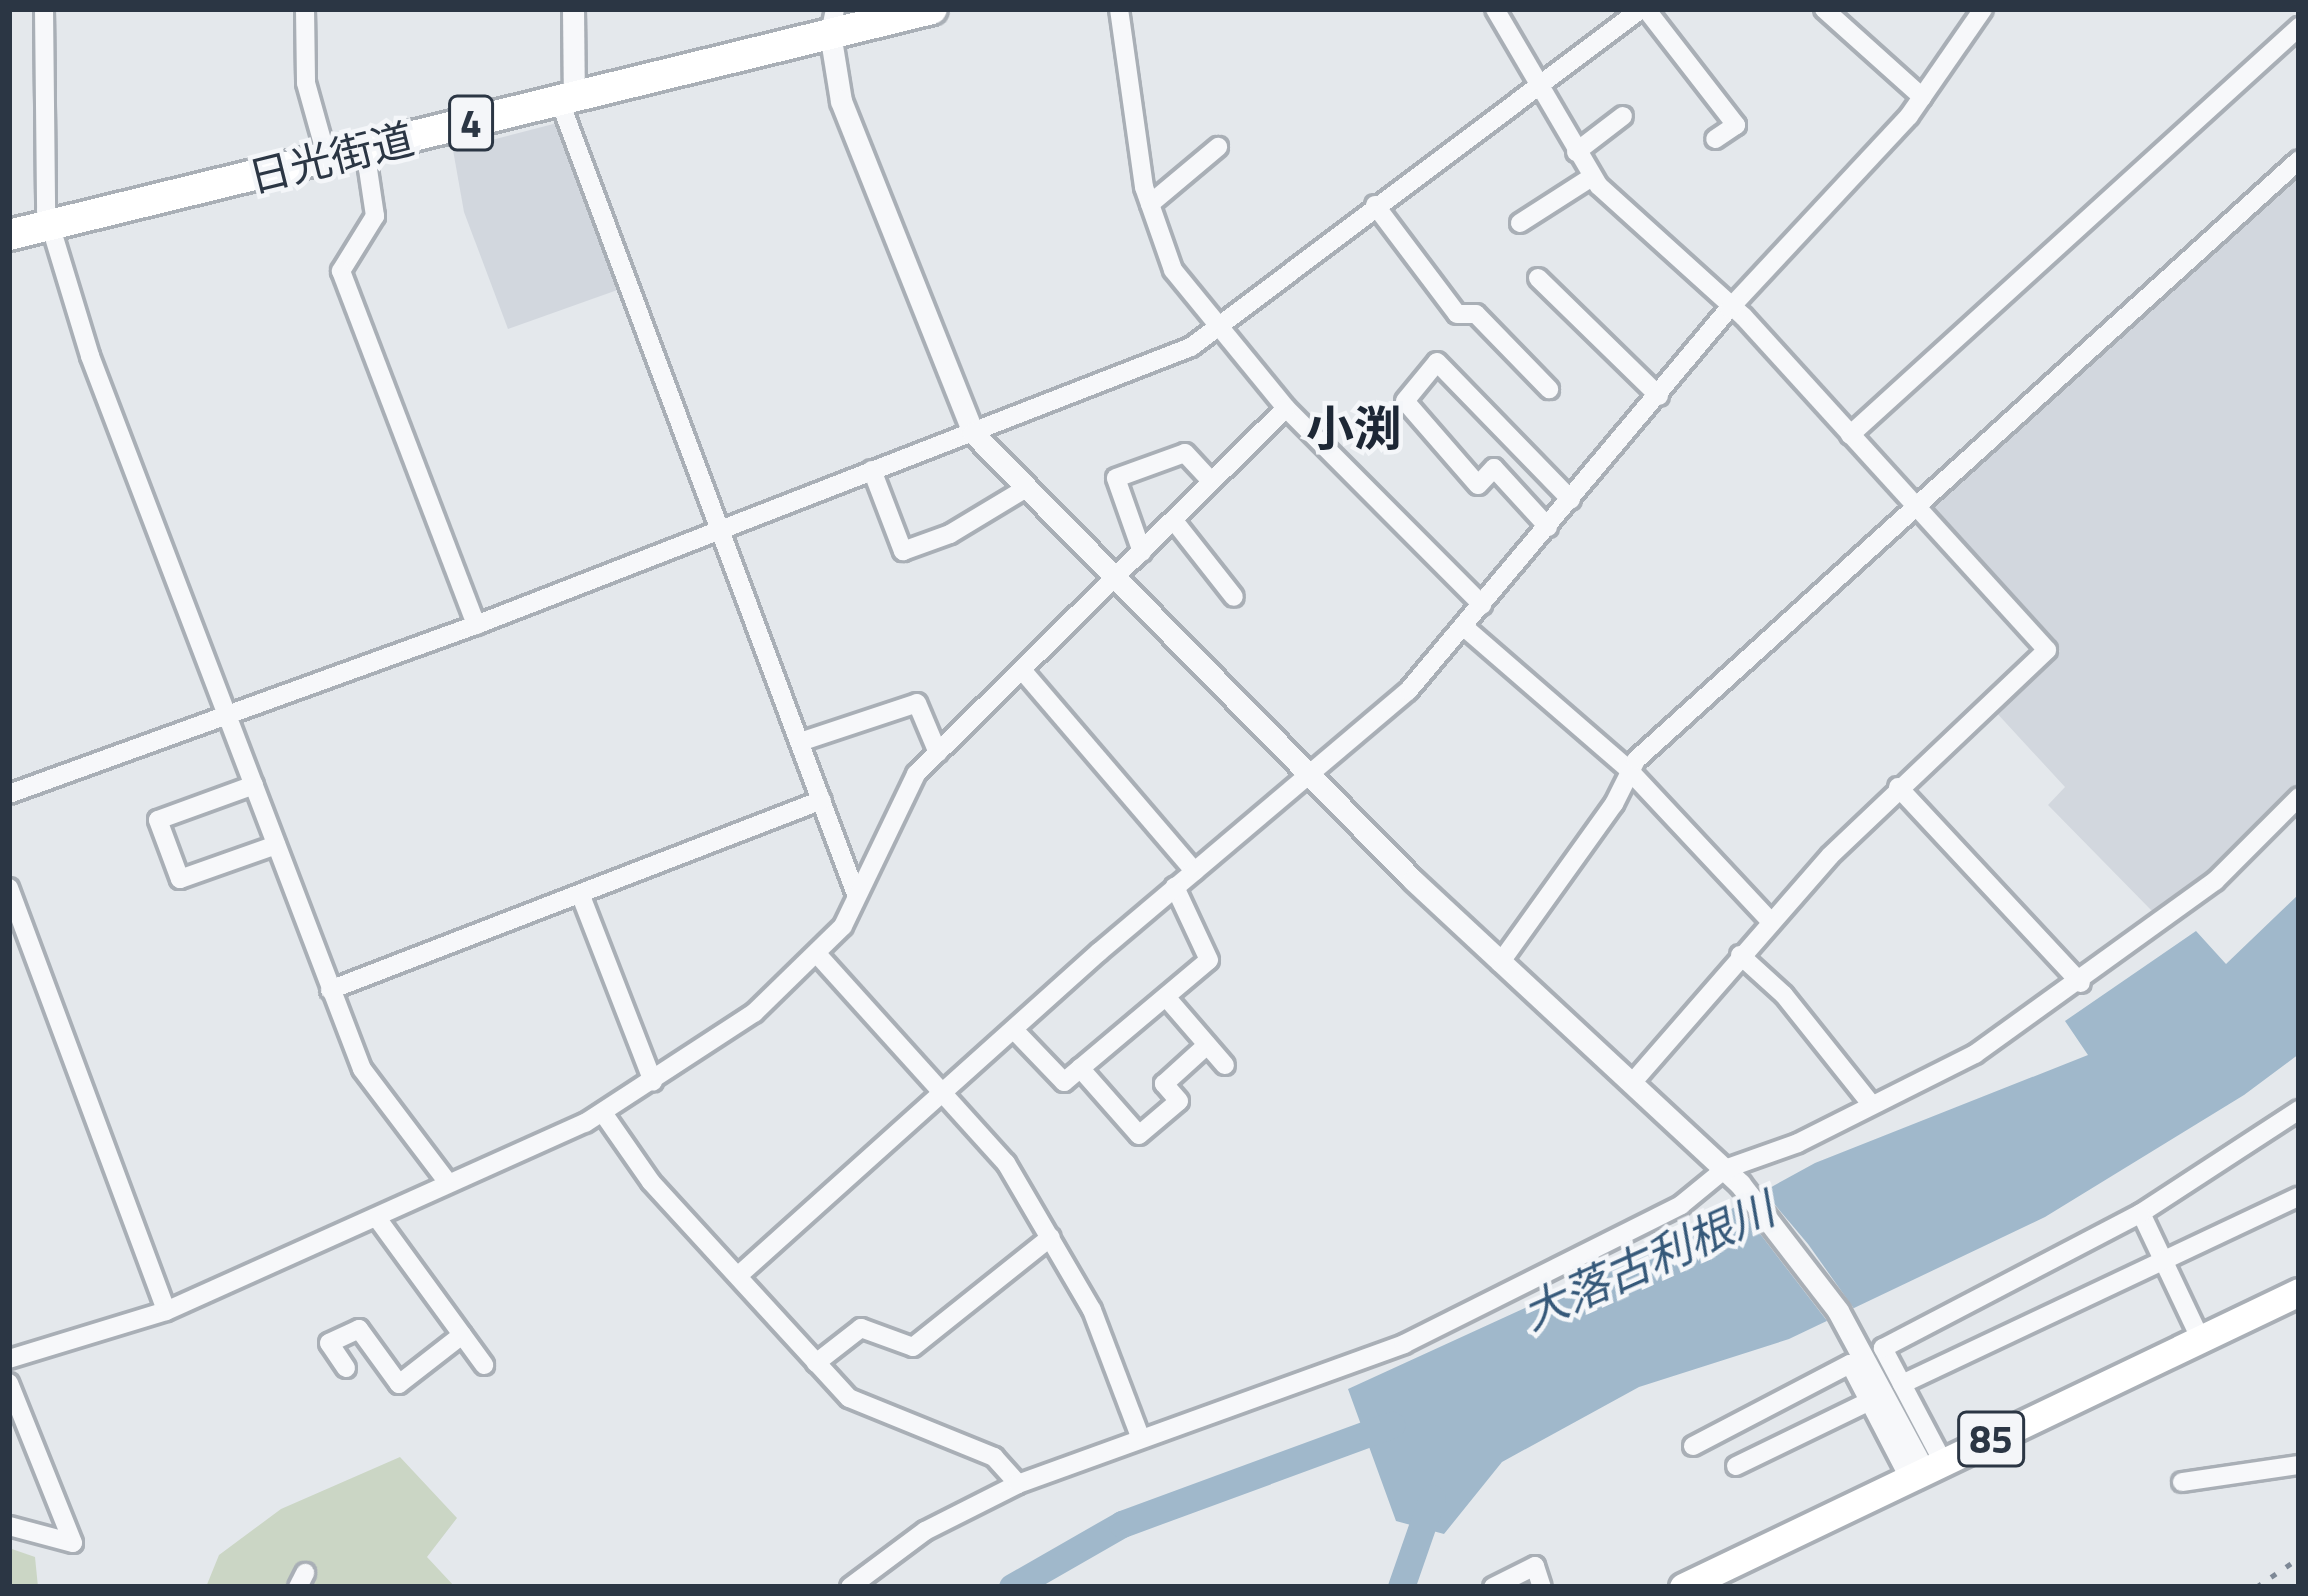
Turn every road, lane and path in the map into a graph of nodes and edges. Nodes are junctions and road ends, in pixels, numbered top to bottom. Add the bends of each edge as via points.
1 (44, 9) edge
2 (305, 9) edge
3 (573, 9) edge
4 (932, 9) edge
5 (1119, 9) edge
6 (1496, 9) edge
7 (1644, 9) edge
8 (1824, 9) edge
9 (1983, 9) edge
10 (832, 21) edge
11 (2299, 27) edge
12 (1538, 85) junction
13 (1922, 97) junction
14 (567, 100) junction
15 (1623, 116) dead end
16 (1715, 139) dead end
17 (1218, 147) dead end
18 (365, 149) junction
19 (1576, 152) junction
20 (327, 158) junction
21 (2299, 160) edge
22 (1592, 176) junction
23 (1150, 204) junction
24 (1375, 206) junction
25 (54, 224) junction
26 (1520, 224) dead end
27 (9, 235) edge
28 (1538, 278) dead end
29 (1729, 308) junction
30 (1215, 321) junction
31 (1549, 389) dead end
32 (1659, 396) junction
33 (1286, 408) junction
34 (973, 433) junction
35 (1850, 435) junction
36 (872, 470) junction
37 (1210, 480) junction
38 (1024, 490) junction
39 (1571, 500) junction
40 (1916, 503) junction
41 (1175, 522) junction
42 (1548, 527) junction
43 (719, 528) junction
44 (1142, 552) junction
45 (1117, 576) junction
46 (1234, 597) dead end
47 (1482, 604) junction
48 (476, 625) junction
49 (1463, 626) junction
50 (1022, 670) junction
51 (230, 718) junction
52 (800, 742) junction
53 (938, 753) junction
54 (1628, 768) junction
55 (1308, 773) junction
56 (254, 785) junction
57 (1898, 787) junction
58 (9, 794) edge
59 (2299, 797) edge
60 (821, 800) junction
61 (276, 845) junction
62 (1194, 871) junction
63 (1175, 887) junction
64 (9, 888) edge
65 (856, 894) junction
66 (581, 896) junction
67 (1769, 920) junction
68 (817, 954) junction
69 (1740, 955) junction
70 (1500, 962) junction
71 (2081, 982) junction
72 (330, 990) junction
73 (1166, 997) junction
74 (1017, 1033) junction
75 (1207, 1045) junction
76 (1225, 1065) dead end
77 (1080, 1068) junction
78 (652, 1082) junction
79 (1632, 1083) junction
80 (947, 1093) junction
81 (1871, 1104) junction
82 (2299, 1110) edge
83 (603, 1113) junction
84 (1732, 1177) junction
85 (446, 1180) junction
86 (2299, 1196) edge
87 (2141, 1213) junction
88 (377, 1217) junction
89 (1051, 1237) junction
90 (2163, 1260) junction
91 (739, 1275) junction
92 (2299, 1292) edge
93 (166, 1311) junction
94 (462, 1335) junction
95 (2200, 1339) junction
96 (9, 1359) edge
97 (816, 1363) junction
98 (484, 1365) dead end
99 (346, 1368) dead end
100 (9, 1383) edge
101 (1902, 1384) junction
102 (1870, 1401) junction
103 (1139, 1434) junction
104 (1693, 1446) dead end
105 (1736, 1466) dead end
106 (2299, 1466) edge
107 (1925, 1470) junction
108 (2182, 1482) dead end
109 (1018, 1484) junction
110 (9, 1526) edge
111 (850, 1587) edge
112 (1493, 1587) edge
113 (1542, 1587) edge
114 (1683, 1587) edge

1 - 25 street via 46,211
2 - 20 street via 306,82
3 - 14 street
4 - 10 highway, 日光街道 / 4
5 - 23 street
6 - 12 street
7 - 12 street
7 - 16 street via 1736,125
8 - 13 street
9 - 13 street
10 - 14 highway, 日光街道 / 4
10 - 34 street via 841,101
11 - 35 street
12 - 19 street
12 - 24 street
13 - 29 street
14 - 18 highway, 日光街道 / 4
14 - 43 street
15 - 19 street
17 - 23 street
18 - 20 highway, 日光街道 / 4
18 - 48 street via 374,217 341,271
19 - 22 street
20 - 25 highway, 日光街道 / 4
21 - 40 street
22 - 26 street
22 - 29 street
23 - 30 street via 1173,270
24 - 30 street
24 - 31 street via 1457,314 1476,314
25 - 27 highway, 日光街道 / 4
25 - 51 street via 90,356
28 - 32 street
29 - 32 street
29 - 35 street
30 - 33 street
30 - 34 street via 1191,346
32 - 39 street
33 - 37 street
33 - 47 street
34 - 36 street
34 - 38 street
35 - 40 street
36 - 38 street via 903,551
36 - 43 street
37 - 41 street
37 - 44 street via 1185,453 1116,478
38 - 45 street
39 - 42 street
39 - 42 street via 1437,362 1405,401 1478,485 1494,468
40 - 54 street
40 - 57 street via 2047,650
41 - 44 street
41 - 46 street
42 - 47 street
43 - 48 street
43 - 52 street
44 - 45 street
45 - 50 street
45 - 55 street
47 - 49 street
48 - 51 street
49 - 54 street
49 - 55 street via 1408,691
50 - 53 street
50 - 62 street
51 - 56 street
51 - 58 street
52 - 53 street via 917,703
52 - 60 street
53 - 65 street via 916,774
54 - 67 street
54 - 70 street via 1614,804
55 - 62 street
55 - 70 street
56 - 61 street
56 - 61 street via 158,820 180,879
57 - 67 street
57 - 71 street
59 - 71 street via 2215,880
60 - 65 street
60 - 66 street
61 - 72 street
62 - 63 street
63 - 73 street via 1209,960
63 - 74 street
64 - 93 street
65 - 68 street
66 - 72 street
66 - 78 street
67 - 69 street
68 - 78 street via 754,1012
68 - 80 street
69 - 79 street
69 - 81 street via 1784,995
70 - 79 street
71 - 81 street via 1975,1054
72 - 85 street via 362,1069
73 - 75 street
73 - 77 street
74 - 77 street via 1064,1082
74 - 80 street
75 - 76 street
75 - 77 street via 1164,1084 1179,1102 1139,1135
78 - 83 street
79 - 84 street
80 - 89 street via 1006,1163
80 - 91 street
81 - 84 street
82 - 87 street
83 - 85 street
83 - 91 street via 651,1182
84 - 103 street via 1404,1344
84 - 107 street via 1838,1311
85 - 88 street
86 - 90 street
87 - 90 street
87 - 101 street via 1882,1348
88 - 93 street
88 - 94 street
89 - 97 street via 913,1347 861,1328
89 - 103 street via 1092,1310
90 - 95 street
90 - 101 street
91 - 97 street
92 - 95 main road, 85
93 - 96 street
94 - 98 street
94 - 99 street via 399,1384 358,1329 329,1343
95 - 107 main road, 85
97 - 109 street via 849,1398 994,1456
100 - 110 street via 73,1543
101 - 107 street
102 - 104 street via 1850,1364
102 - 105 street
102 - 107 street
103 - 109 street
106 - 108 street
107 - 114 main road, 85
109 - 111 street via 925,1531
112 - 113 street via 1534,1566

